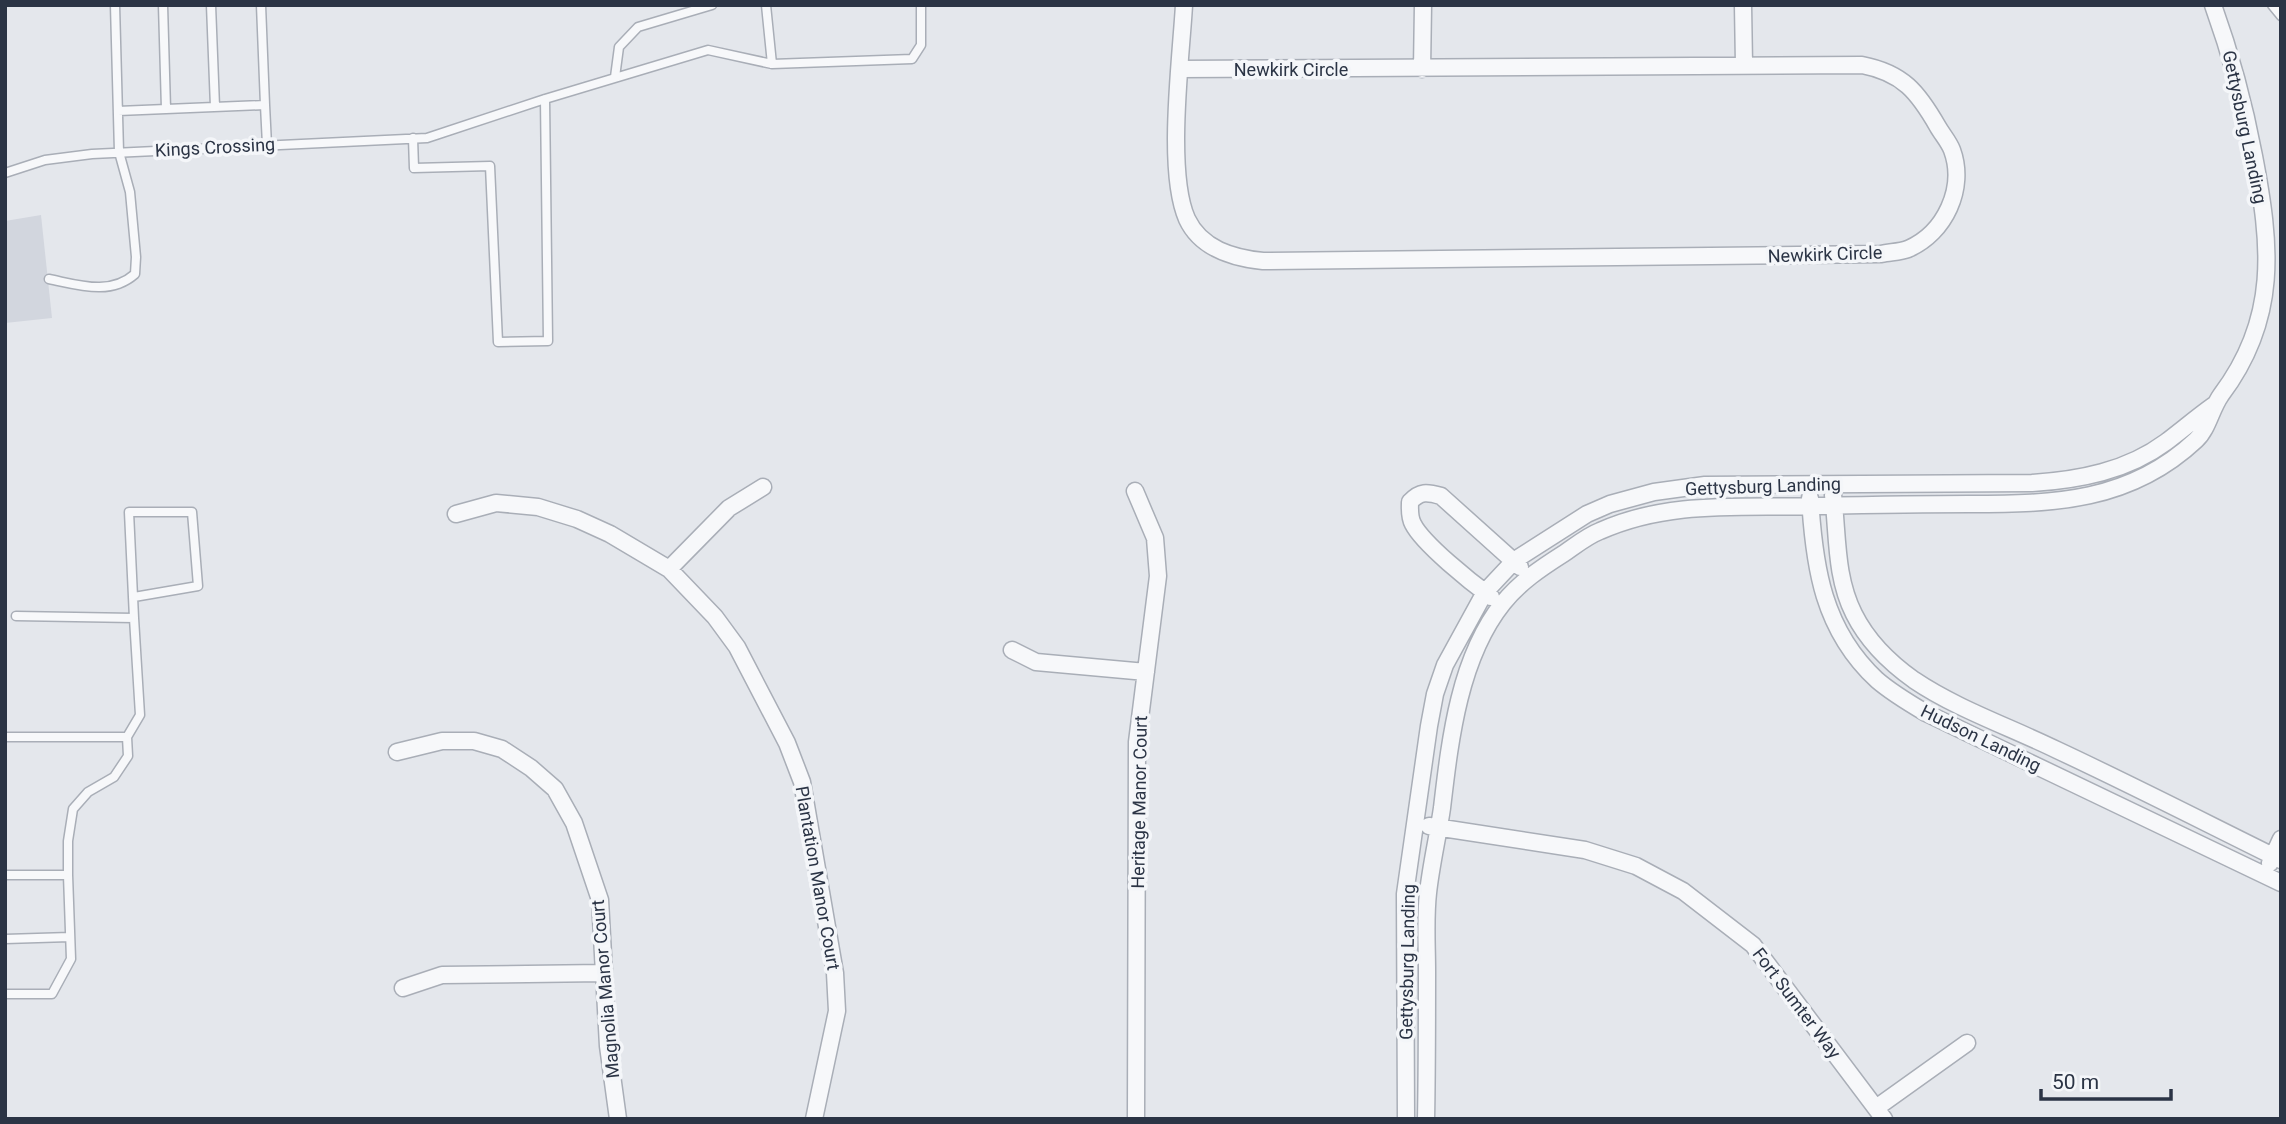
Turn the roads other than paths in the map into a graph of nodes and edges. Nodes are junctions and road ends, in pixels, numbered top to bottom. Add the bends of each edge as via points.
1 (115, 5) edge
2 (163, 5) edge
3 (211, 5) edge
4 (261, 5) edge
5 (712, 5) edge
6 (766, 5) edge
7 (921, 5) edge
8 (1184, 5) edge
9 (1423, 5) edge
10 (1743, 5) edge
11 (2213, 5) edge
12 (2272, 5) edge
13 (2281, 16) edge
14 (772, 64) junction
15 (1744, 65) junction
16 (1180, 69) junction
17 (1422, 69) junction
18 (615, 77) junction
19 (545, 99) junction
20 (265, 105) junction
21 (215, 107) junction
22 (166, 109) junction
23 (118, 111) junction
24 (413, 138) junction
25 (267, 145) junction
26 (119, 152) junction
27 (5, 173) edge
28 (49, 279) dead end
29 (2214, 405) junction
30 (1831, 484) junction
31 (1810, 485) junction
32 (763, 487) dead end
33 (1135, 491) dead end
34 (1834, 505) junction
35 (1811, 506) junction
36 (456, 514) dead end
37 (1515, 560) junction
38 (669, 569) junction
39 (1528, 577) junction
40 (1485, 592) junction
41 (134, 597) junction
42 (1502, 604) junction
43 (16, 616) dead end
44 (134, 618) junction
45 (1012, 650) dead end
46 (1146, 672) junction
47 (5, 737) edge
48 (127, 737) junction
49 (397, 752) dead end
50 (1416, 824) junction
51 (1439, 827) junction
52 (2281, 839) edge
53 (2277, 858) edge
54 (5, 875) edge
55 (68, 875) junction
56 (2266, 875) junction
57 (2281, 883) edge
58 (70, 937) junction
59 (5, 939) edge
60 (604, 973) junction
61 (403, 988) dead end
62 (5, 994) edge
63 (1967, 1043) dead end
64 (1880, 1114) edge
65 (618, 1119) edge
66 (814, 1119) edge
67 (1136, 1119) edge
68 (1406, 1119) edge
69 (1426, 1119) edge

1 - 23 lane
2 - 22 lane
3 - 21 lane
4 - 20 lane
5 - 18 lane via 638,27 619,47
6 - 14 lane
7 - 14 lane, Kings Crossing via 921,45 912,59
8 - 16 street
9 - 17 street
10 - 15 street
11 - 29 street, Gettysburg Landing via 2236,70 2249,129 2268,261 2260,315 2249,348
12 - 13 lane
14 - 18 lane, Kings Crossing via 709,50
15 - 16 street, Newkirk Circle via 1862,65 1884,69 1903,80 1925,104 1952,150 1956,188 1941,224 1908,249 1860,255 1238,258 1215,249 1187,220 1178,171
15 - 17 street, Newkirk Circle
16 - 17 street, Newkirk Circle
18 - 19 lane, Kings Crossing
19 - 24 lane, Kings Crossing via 427,138
19 - 24 lane via 548,341 498,342 490,166 414,168
20 - 21 lane
20 - 25 lane
21 - 22 lane
22 - 23 lane
23 - 26 lane
24 - 25 lane, Kings Crossing
25 - 26 lane, Kings Crossing
26 - 27 lane, Kings Crossing via 45,160
26 - 28 lane via 130,192 135,274 112,287
29 - 30 street, Gettysburg Landing via 2165,443 2132,461 2073,481
29 - 34 street, Gettysburg Landing via 2201,436 2172,460 2104,493 2034,504
30 - 31 street, Gettysburg Landing
30 - 34 street, Hudson Landing
31 - 35 street, Hudson Landing
31 - 37 street, Gettysburg Landing via 1704,485 1654,492 1587,514
32 - 38 street via 729,509
33 - 46 street, Heritage Manor Court via 1155,538 1158,576
34 - 35 street, Gettysburg Landing
34 - 53 street, Hudson Landing via 1839,570 1850,607 1871,641 1906,674 1940,695
35 - 39 street, Gettysburg Landing via 1658,512 1597,532
35 - 56 street, Hudson Landing via 1826,605 1856,657 1877,680 1926,713
36 - 38 street, Plantation Manor Court via 495,503 538,507 610,534
37 - 39 street
37 - 40 street, Gettysburg Landing
37 - 40 street via 1441,496 1428,492 1410,502 1413,526
38 - 66 street, Plantation Manor Court via 737,647 802,782 835,972 837,1011
39 - 42 street, Gettysburg Landing
40 - 42 street
40 - 50 street, Gettysburg Landing via 1445,665 1435,694
41 - 41 lane via 129,512 192,512 198,586
41 - 44 lane
42 - 51 street, Gettysburg Landing via 1467,674 1451,732
43 - 44 lane
44 - 48 lane via 141,715
45 - 46 street via 1036,662
46 - 67 street, Heritage Manor Court via 1137,742
47 - 48 lane
48 - 55 lane via 128,756 114,776 72,809
49 - 60 street, Magnolia Manor Court via 442,741 474,741 502,748 555,789 574,822 600,900
50 - 51 street, Fort Sumter Way
50 - 68 street, Gettysburg Landing via 1405,894
51 - 64 street, Fort Sumter Way via 1585,850 1636,866 1683,891 1753,945
51 - 69 street, Gettysburg Landing via 1428,896
52 - 53 street
53 - 56 street
54 - 55 lane
55 - 58 lane
56 - 57 street, Hudson Landing
58 - 59 lane
58 - 62 lane via 71,959 52,994
60 - 61 street via 442,975
60 - 65 street, Magnolia Manor Court
63 - 64 street

